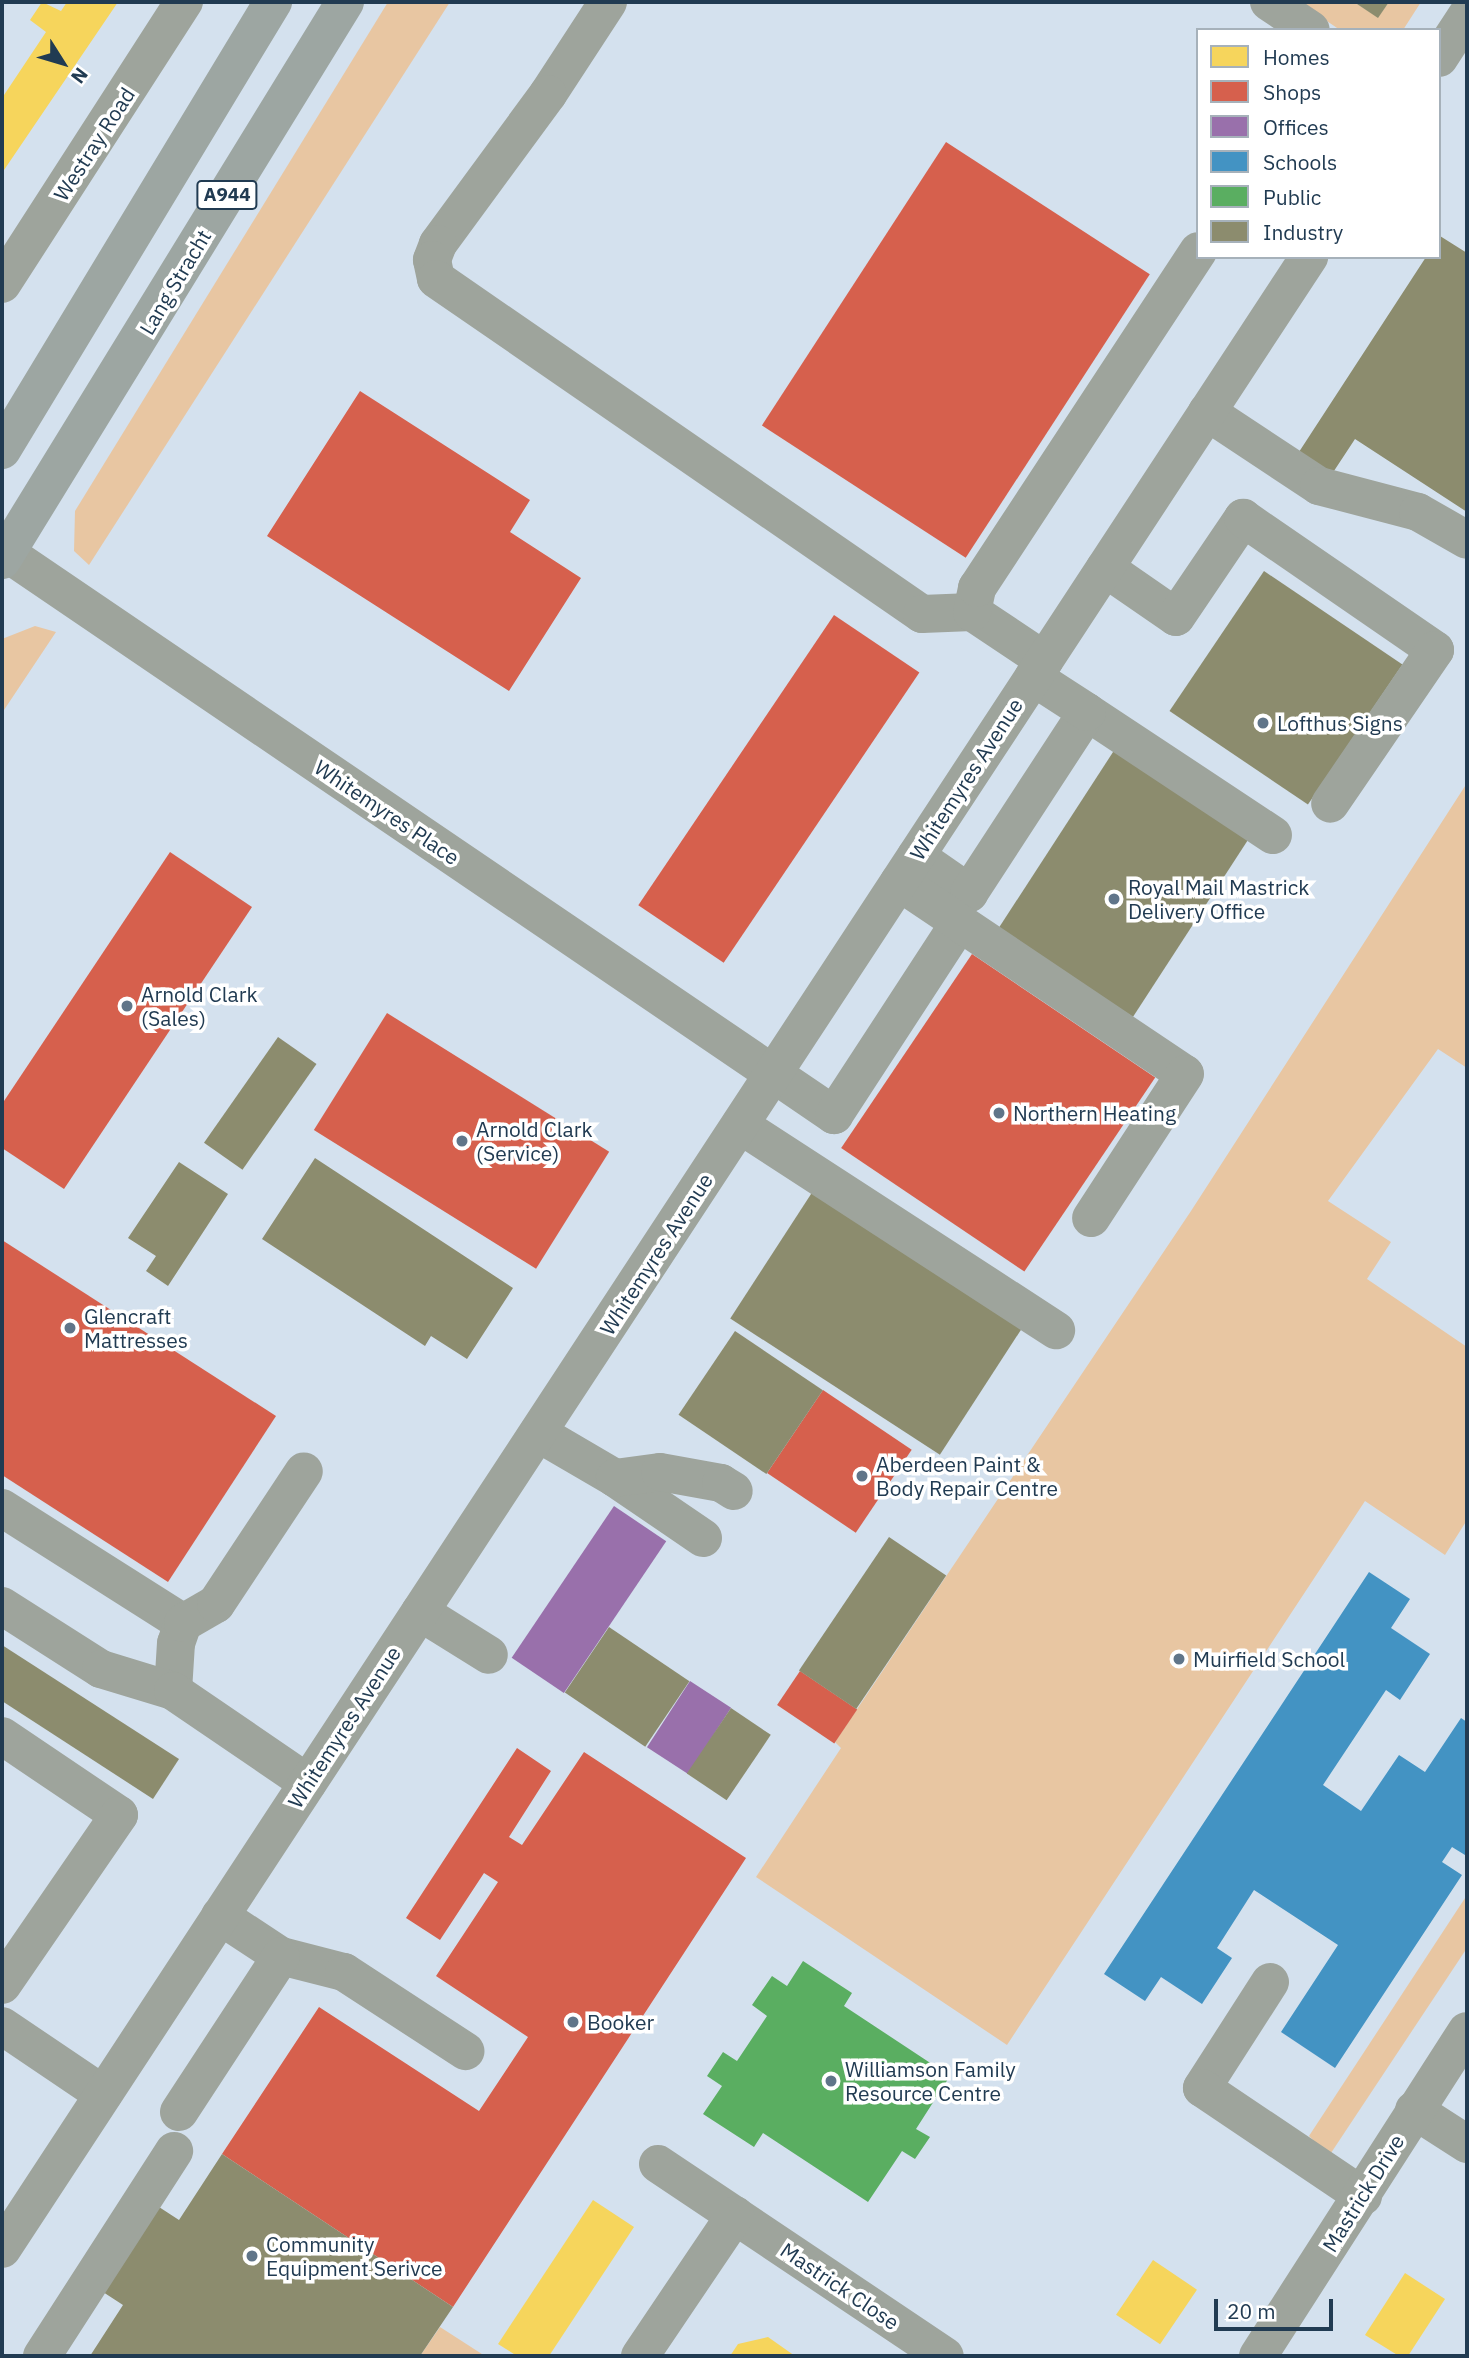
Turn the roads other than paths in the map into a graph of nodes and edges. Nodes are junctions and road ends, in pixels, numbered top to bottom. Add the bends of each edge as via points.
1 (184, 2) edge
2 (273, 2) edge
3 (345, 2) edge
4 (608, 2) edge
5 (1269, 2) edge
6 (1467, 15) edge
7 (1308, 28) edge
8 (1441, 55) edge
9 (1196, 254) edge
10 (1307, 259) edge
11 (2, 285) edge
12 (1208, 412) junction
13 (2, 450) edge
14 (1467, 540) edge
15 (3, 554) edge
16 (1105, 568) junction
17 (972, 612) junction
18 (1039, 668) junction
19 (1087, 712) junction
20 (1329, 804) dead end
21 (1273, 835) dead end
22 (907, 869) junction
23 (959, 923) junction
24 (773, 1074) junction
25 (740, 1125) junction
26 (1091, 1218) dead end
27 (1056, 1330) dead end
28 (538, 1433) junction
29 (304, 1471) dead end
30 (615, 1478) junction
31 (734, 1492) dead end
32 (2, 1508) edge
33 (704, 1538) dead end
34 (2, 1606) edge
35 (420, 1612) junction
36 (183, 1623) junction
37 (489, 1655) dead end
38 (173, 1691) junction
39 (2, 1736) edge
40 (308, 1783) junction
41 (220, 1916) junction
42 (281, 1956) junction
43 (1270, 1982) dead end
44 (2, 1985) edge
45 (2, 2026) edge
46 (1467, 2031) edge
47 (465, 2051) dead end
48 (103, 2094) junction
49 (1414, 2110) junction
50 (179, 2112) dead end
51 (1467, 2144) edge
52 (174, 2151) dead end
53 (658, 2164) dead end
54 (1363, 2196) junction
55 (734, 2216) junction
56 (2, 2249) edge
57 (42, 2356) edge
58 (640, 2356) edge
59 (945, 2356) edge
60 (1258, 2356) edge

1 - 11 street, Westray Road
2 - 13 main road, A944
3 - 15 main road, Lang Stracht / A944
4 - 17 street via 548,94 438,244 432,260 436,279 922,614
5 - 7 street
6 - 8 street
9 - 17 street via 978,588
10 - 12 street, Whitemyres Avenue
12 - 14 street via 1319,486 1418,512
12 - 16 street, Whitemyres Avenue
15 - 24 street, Whitemyres Place
16 - 18 street, Whitemyres Avenue
16 - 20 street via 1176,617 1243,518 1435,650
17 - 18 street
18 - 19 street
18 - 22 street, Whitemyres Avenue
19 - 21 street
19 - 22 street via 970,893
22 - 23 street
22 - 24 street, Whitemyres Avenue
23 - 24 street, Whitemyres Place via 834,1115
23 - 26 street via 1185,1074
24 - 25 street, Whitemyres Avenue
25 - 27 street
25 - 28 street, Whitemyres Avenue
28 - 30 street
28 - 35 street, Whitemyres Avenue
29 - 36 street via 216,1604
30 - 31 street via 660,1472 721,1483
30 - 33 street
32 - 36 street
34 - 38 street via 101,1669
35 - 37 street
35 - 40 street, Whitemyres Avenue
36 - 38 street via 176,1643
38 - 40 street
39 - 44 street via 118,1815
40 - 41 street, Whitemyres Avenue
41 - 42 street
41 - 48 street, Whitemyres Avenue
42 - 47 street via 344,1972
42 - 50 street
43 - 54 street via 1202,2088
45 - 48 street
46 - 49 street, Mastrick Drive
48 - 56 street, Whitemyres Avenue
49 - 51 street
49 - 54 street, Mastrick Drive
52 - 57 street
53 - 55 street, Mastrick Close
54 - 60 street, Mastrick Drive
55 - 58 street
55 - 59 street, Mastrick Close

